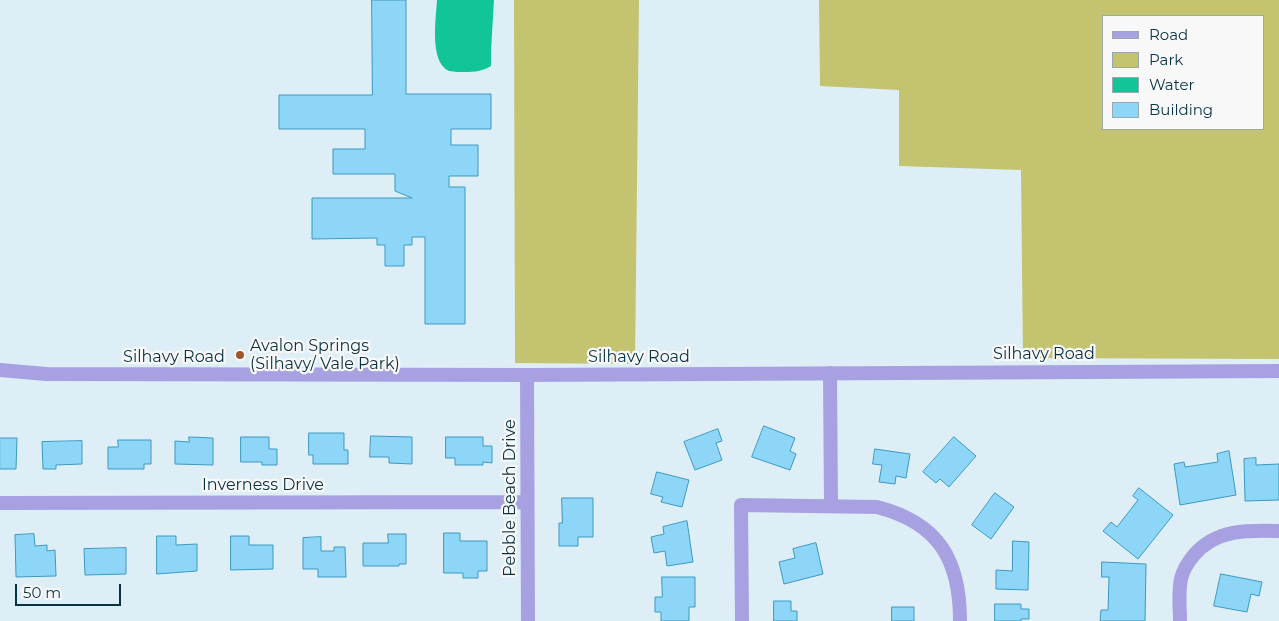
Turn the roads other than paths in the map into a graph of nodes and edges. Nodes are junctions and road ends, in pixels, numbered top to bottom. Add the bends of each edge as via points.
1 (0, 370) edge
2 (1279, 371) edge
3 (830, 373) junction
4 (527, 375) junction
5 (527, 502) junction
6 (0, 503) edge
7 (831, 506) junction
8 (1279, 531) edge
9 (528, 621) edge
10 (742, 621) edge
11 (960, 621) edge
12 (1180, 621) edge

1 - 4 street, Silhavy Road via 46,374
2 - 3 street, Silhavy Road
3 - 4 street, Silhavy Road
3 - 7 street
4 - 5 street, Pebble Beach Drive
5 - 6 street, Inverness Drive
5 - 9 street, Pebble Beach Drive
7 - 10 street via 741,505
7 - 11 street via 877,507 894,511 927,530 952,565 958,584
8 - 12 street via 1229,533 1198,550 1181,577

